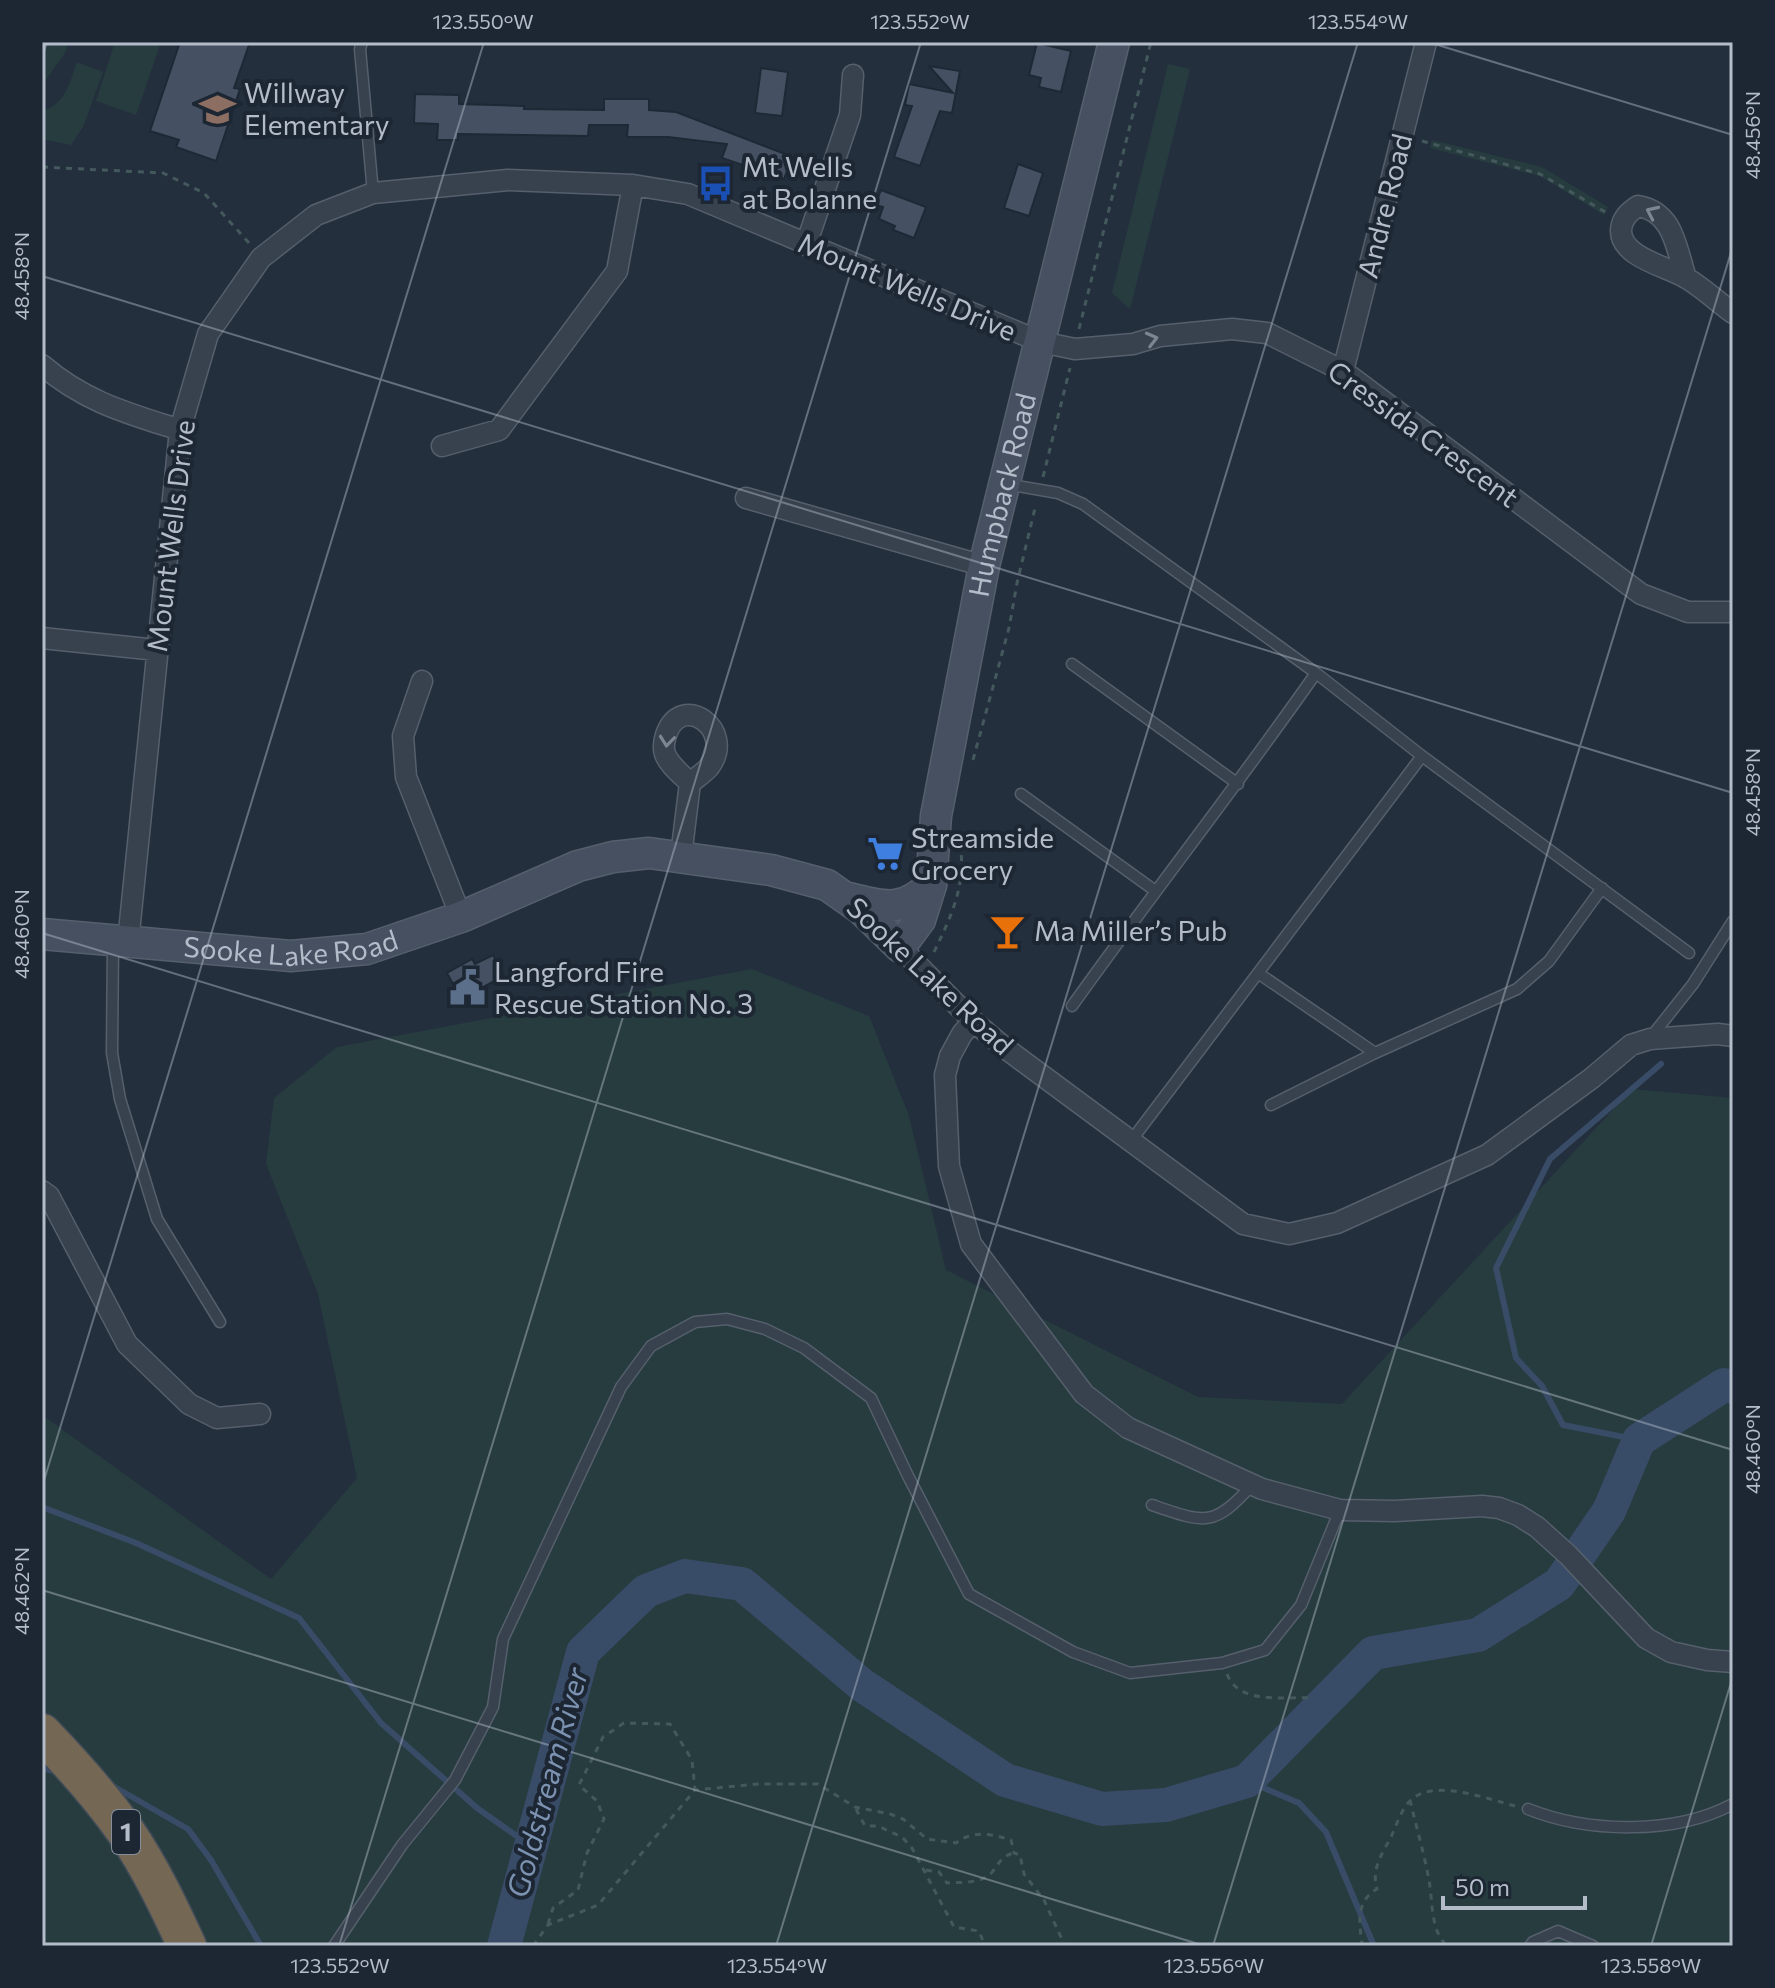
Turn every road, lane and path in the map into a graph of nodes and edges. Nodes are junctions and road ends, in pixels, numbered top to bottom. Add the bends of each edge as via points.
1 (362, 42) edge
2 (1114, 42) edge
3 (1151, 42) edge
4 (1426, 42) edge
5 (853, 75) dead end
6 (1403, 136) junction
7 (42, 167) edge
8 (633, 185) junction
9 (373, 193) junction
10 (1623, 220) junction
11 (806, 245) junction
12 (261, 258) junction
13 (1686, 278) junction
14 (1733, 313) edge
15 (1041, 342) junction
16 (1075, 349) junction
17 (42, 365) edge
18 (1343, 371) junction
19 (180, 430) junction
20 (442, 446) dead end
21 (1004, 483) junction
22 (1040, 490) junction
23 (746, 498) dead end
24 (984, 566) junction
25 (1733, 612) edge
26 (42, 638) edge
27 (157, 650) junction
28 (1072, 664) dead end
29 (1316, 673) junction
30 (422, 681) dead end
31 (1422, 756) junction
32 (972, 765) dead end
33 (690, 783) dead end
34 (1238, 784) junction
35 (1021, 794) dead end
36 (681, 856) junction
37 (931, 885) junction
38 (1602, 888) junction
39 (1154, 890) junction
40 (846, 897) junction
41 (461, 917) junction
42 (1733, 921) edge
43 (42, 934) edge
44 (121, 941) junction
45 (900, 947) junction
46 (1689, 953) dead end
47 (1258, 973) junction
48 (1072, 1006) dead end
49 (973, 1021) junction
50 (1733, 1036) edge
51 (1650, 1039) junction
52 (1375, 1053) junction
53 (1271, 1105) dead end
54 (1131, 1141) junction
55 (42, 1191) edge
56 (220, 1322) dead end
57 (260, 1414) dead end
58 (1252, 1485) junction
59 (1152, 1505) dead end
60 (1340, 1510) junction
61 (1733, 1662) edge
62 (1222, 1663) junction
63 (1314, 1698) dead end
64 (42, 1733) edge
65 (42, 1765) edge
66 (695, 1790) junction
67 (1410, 1800) junction
68 (1733, 1804) edge
69 (855, 1807) junction
70 (1528, 1809) joint
71 (1014, 1853) junction
72 (926, 1870) junction
73 (548, 1925) junction
74 (164, 1946) edge
75 (187, 1946) edge
76 (334, 1946) edge
77 (533, 1946) edge
78 (985, 1946) edge
79 (1065, 1946) edge
80 (1360, 1946) edge
81 (1447, 1946) edge
82 (1530, 1946) edge
83 (1593, 1946) edge

1 - 9 lane
2 - 15 street, Humpback Road
3 - 16 path
4 - 6 street, Andre Road
5 - 11 street via 850,115
6 - 10 path via 1540,174
6 - 18 street, Andre Road
7 - 12 path via 163,173 204,193
8 - 9 street, Mount Wells Drive via 508,180
8 - 11 street, Mount Wells Drive via 688,194
8 - 20 street via 617,271 499,430
9 - 12 street, Mount Wells Drive via 316,215
10 - 13 street via 1621,234 1628,247
13 -> 10 street via 1665,219 1654,209 1638,206
11 - 15 street, Mount Wells Drive
12 - 19 street, Mount Wells Drive via 208,334
13 - 14 street
15 - 16 street, Cressida Crescent
15 - 21 street, Humpback Road
16 -> 18 street, Cressida Crescent via 1232,329 1267,333
16 - 22 path
17 - 19 street via 102,405
18 - 25 street, Cressida Crescent via 1641,594 1688,612
19 - 27 street, Mount Wells Drive
21 - 22 lane
21 - 24 street, Humpback Road
22 - 29 lane via 1083,504
22 - 32 path
23 - 24 street
24 - 37 street, Humpback Road via 936,816
26 - 27 street
27 - 44 street, Mount Wells Drive
28 - 34 lane
29 - 31 lane
29 - 34 lane
30 - 41 street via 403,736 406,777
31 - 38 lane
31 - 47 lane
33 - 36 street
34 - 39 lane
35 - 39 lane
36 - 40 street, Sooke Lake Road via 800,876
36 - 41 street, Sooke Lake Road via 649,853 578,866
37 - 40 street via 915,900 898,906
37 - 45 street, Humpback Road via 920,920
38 - 46 lane
38 - 52 lane via 1549,961 1517,989
39 - 48 lane
40 - 45 street, Sooke Lake Road
41 - 44 street, Sooke Lake Road via 367,949 291,956
42 - 51 lane
43 - 44 street, Sooke Lake Road
44 - 56 lane via 112,1053 120,1099 157,1219
45 - 49 street, Sooke Lake Road
47 - 52 lane
47 - 54 lane
49 - 54 street, Sooke Lake Road
49 - 58 street via 950,1056 945,1075 949,1166 971,1244 1084,1394 1128,1428
50 - 51 street, Sooke Lake Road
51 - 54 street, Sooke Lake Road via 1631,1045 1487,1155 1337,1223 1289,1234 1243,1224
52 - 53 lane
55 - 57 street via 127,1344 189,1404 217,1418
58 - 59 lane via 1214,1518 1191,1518
58 - 60 street
60 - 61 street via 1499,1508 1518,1515 1568,1555 1646,1638 1671,1652
60 - 62 lane via 1301,1605 1265,1650
62 - 63 path via 1229,1681 1245,1694
62 - 76 lane via 1130,1673 1073,1652 969,1594 871,1398 804,1348 765,1329 727,1319 695,1322 651,1346 621,1387 503,1639 487,1720 455,1780 402,1845
64 - 75 highway, 1 via 127,1833
65 - 74 highway, 1 via 122,1869
66 - 69 path via 818,1784
66 - 73 path via 598,1905
66 - 73 path via 692,1760 670,1724 624,1723 603,1737 579,1785 597,1801 604,1819 587,1853 578,1890 553,1908
67 - 70 path via 1426,1791 1453,1791
67 - 80 path via 1378,1862 1377,1889 1358,1914
67 - 81 path via 1439,1939
68 - 70 lane via 1656,1826 1590,1826
69 - 71 path via 903,1819 927,1839 956,1843 966,1835 999,1836 1011,1840
69 - 72 path via 865,1826 902,1837
71 - 72 path via 1005,1855 993,1873 972,1882 947,1883 939,1872
71 - 79 path via 1020,1855 1024,1874 1044,1900
72 - 78 path via 954,1927 979,1931
73 - 77 path
82 - 83 lane via 1558,1931

